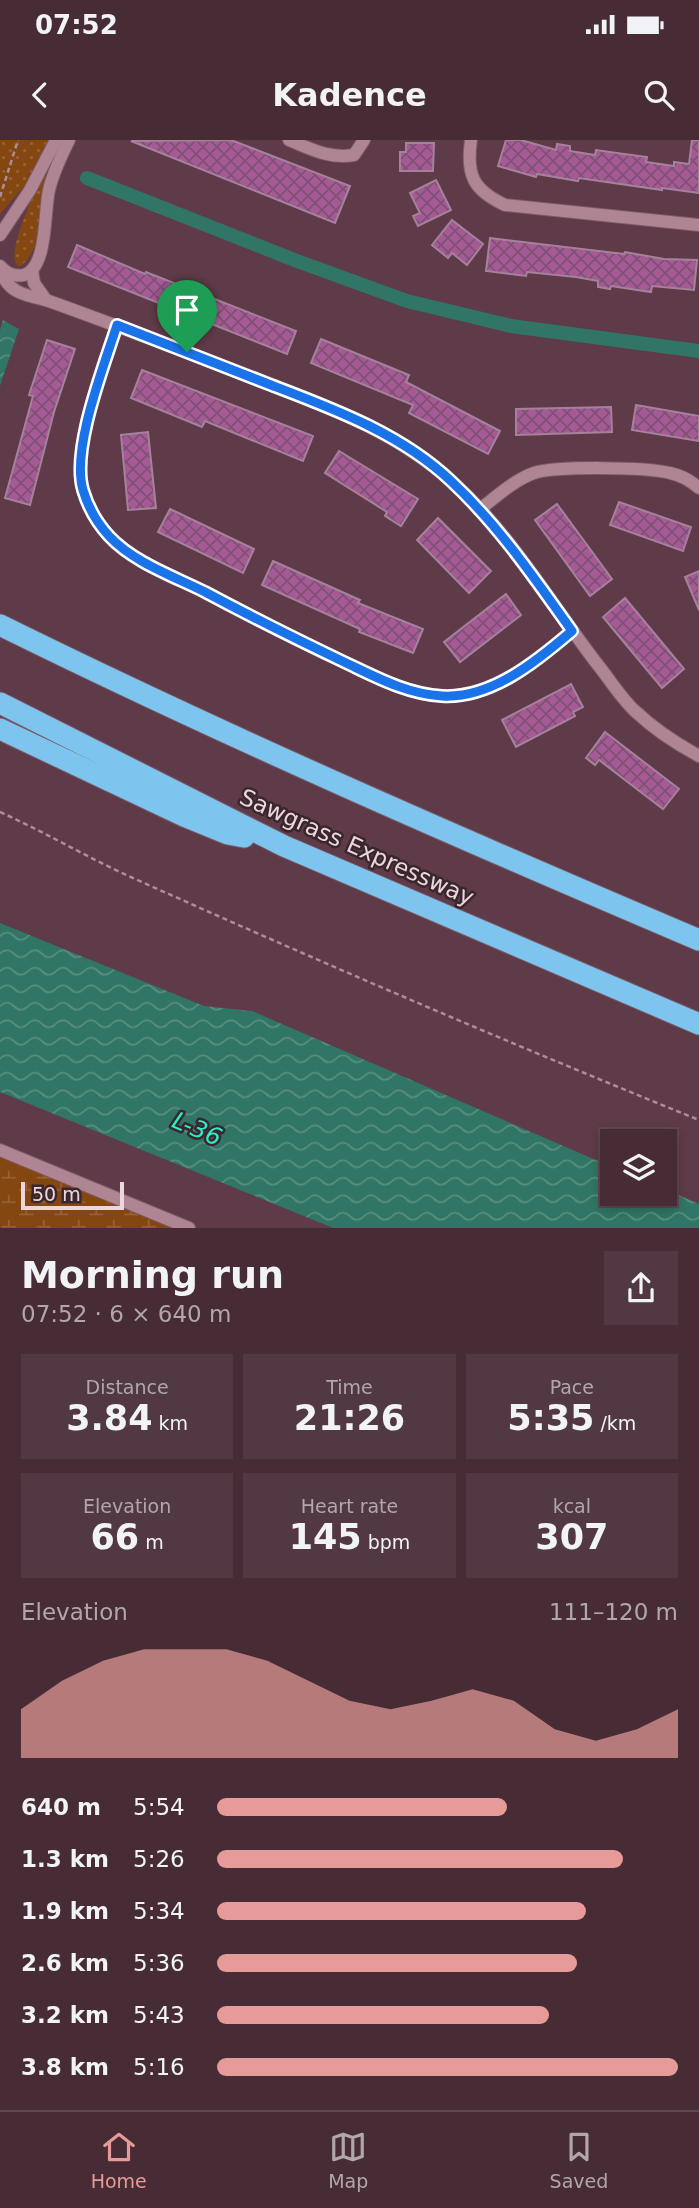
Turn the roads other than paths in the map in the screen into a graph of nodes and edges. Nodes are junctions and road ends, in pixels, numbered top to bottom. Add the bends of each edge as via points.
1 (56, 140) edge
2 (69, 140) edge
3 (289, 140) edge
4 (364, 140) edge
5 (471, 140) edge
6 (699, 225) edge
7 (0, 235) edge
8 (0, 267) edge
9 (32, 270) junction
10 (46, 300) junction
11 (117, 325) junction
12 (699, 488) edge
13 (480, 510) junction
14 (0, 611) edge
15 (0, 625) edge
16 (572, 631) junction
17 (42, 646) junction
18 (0, 703) edge
19 (0, 729) edge
20 (699, 756) edge
21 (284, 846) junction
22 (699, 940) edge
23 (699, 1024) edge
24 (0, 1150) edge
25 (189, 1228) edge

1 - 7 street
2 - 9 street via 48,192 46,230
3 - 4 street via 341,157 354,155
5 - 6 street via 468,163 475,183 487,197 505,205
8 - 9 street via 17,276
8 - 10 street via 10,288
9 - 10 street via 34,284
10 - 11 street
11 - 13 street via 374,428 417,454
11 - 16 street via 81,455 82,488 92,514 109,537 132,554 388,682 444,697 475,692 533,664
12 - 13 street via 670,473 559,468 533,473
13 - 16 street
14 - 17 highway
15 - 17 highway
16 - 20 street via 632,709 667,738
17 - 22 highway via 396,810
18 - 21 highway, Sawgrass Expressway
19 - 21 highway via 184,816 228,834
21 - 23 highway, Sawgrass Expressway
24 - 25 street

